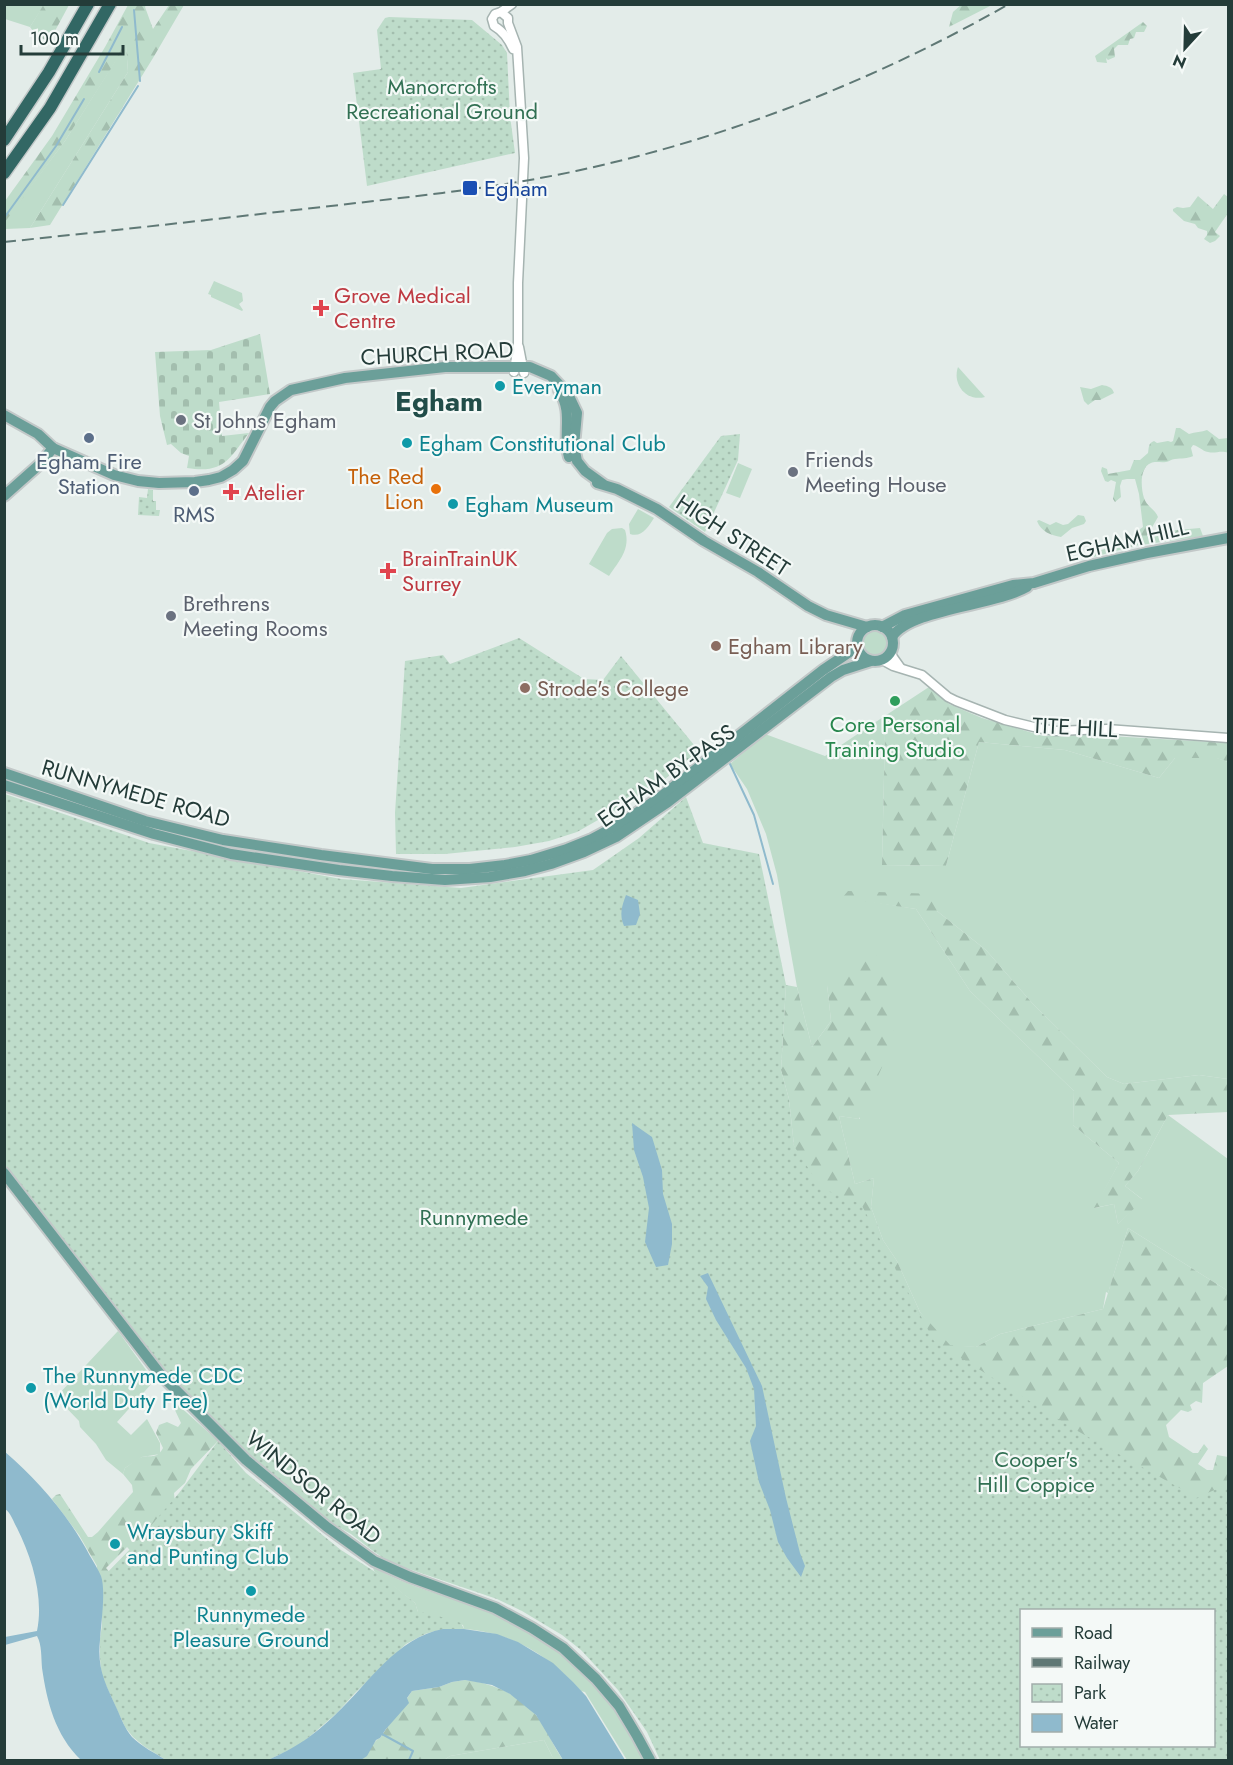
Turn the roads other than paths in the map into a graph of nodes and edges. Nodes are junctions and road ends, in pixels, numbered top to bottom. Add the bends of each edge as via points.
1 (88, 4) edge
2 (110, 4) edge
3 (514, 4) edge
4 (505, 18) junction
5 (499, 28) junction
6 (516, 55) junction
7 (4, 140) edge
8 (4, 173) edge
9 (519, 370) junction
10 (4, 415) edge
11 (53, 448) junction
12 (579, 469) joint
13 (4, 496) edge
14 (1228, 538) edge
15 (1034, 583) junction
16 (841, 620) junction
17 (867, 627) junction
18 (882, 627) junction
19 (892, 637) junction
20 (858, 643) junction
21 (881, 658) junction
22 (1228, 738) edge
23 (4, 773) edge
24 (4, 785) edge
25 (365, 861) joint
26 (358, 872) joint
27 (4, 1173) edge
28 (650, 1761) edge

1 - 7 highway
2 - 8 highway via 50,108
3 - 4 street
4 - 5 street via 504,27
4 - 5 street via 495,14 492,19
4 - 6 street
5 - 6 street
6 - 9 street via 524,154 518,283
9 - 11 main road, CHURCH ROAD via 442,371 294,394 269,412 240,464 209,480 138,481
9 - 12 main road, CHURCH ROAD via 535,369 551,376 571,399 577,413 574,446
10 - 11 main road via 38,434
11 - 13 main road
12 - 16 main road, HIGH STREET via 648,504 808,606
14 - 15 main road, EGHAM HILL via 1112,561
15 - 18 main road, EGHAM HILL via 1013,585 905,615
15 - 19 main road, EGHAM HILL via 996,599 917,619
16 - 17 main road, HIGH STREET
16 - 20 main road, HIGH STREET
17 - 18 main road
17 - 20 main road
18 - 19 main road
19 - 21 main road via 892,646
20 - 21 main road via 863,657
20 - 25 main road, EGHAM BY-PASS via 659,798 592,839 549,855 488,867 432,869
21 - 22 street, TITE HILL via 922,675 956,701 1038,728
21 - 26 main road, EGHAM BY-PASS via 831,677 668,802 616,837 584,852 539,868 481,878 428,879
23 - 25 main road, RUNNYMEDE ROAD via 107,809 193,833
24 - 26 main road, RUNNYMEDE ROAD via 190,844 271,861
27 - 28 main road, WINDSOR ROAD via 161,1375 246,1460 374,1561 495,1608 562,1648 596,1678 619,1706

